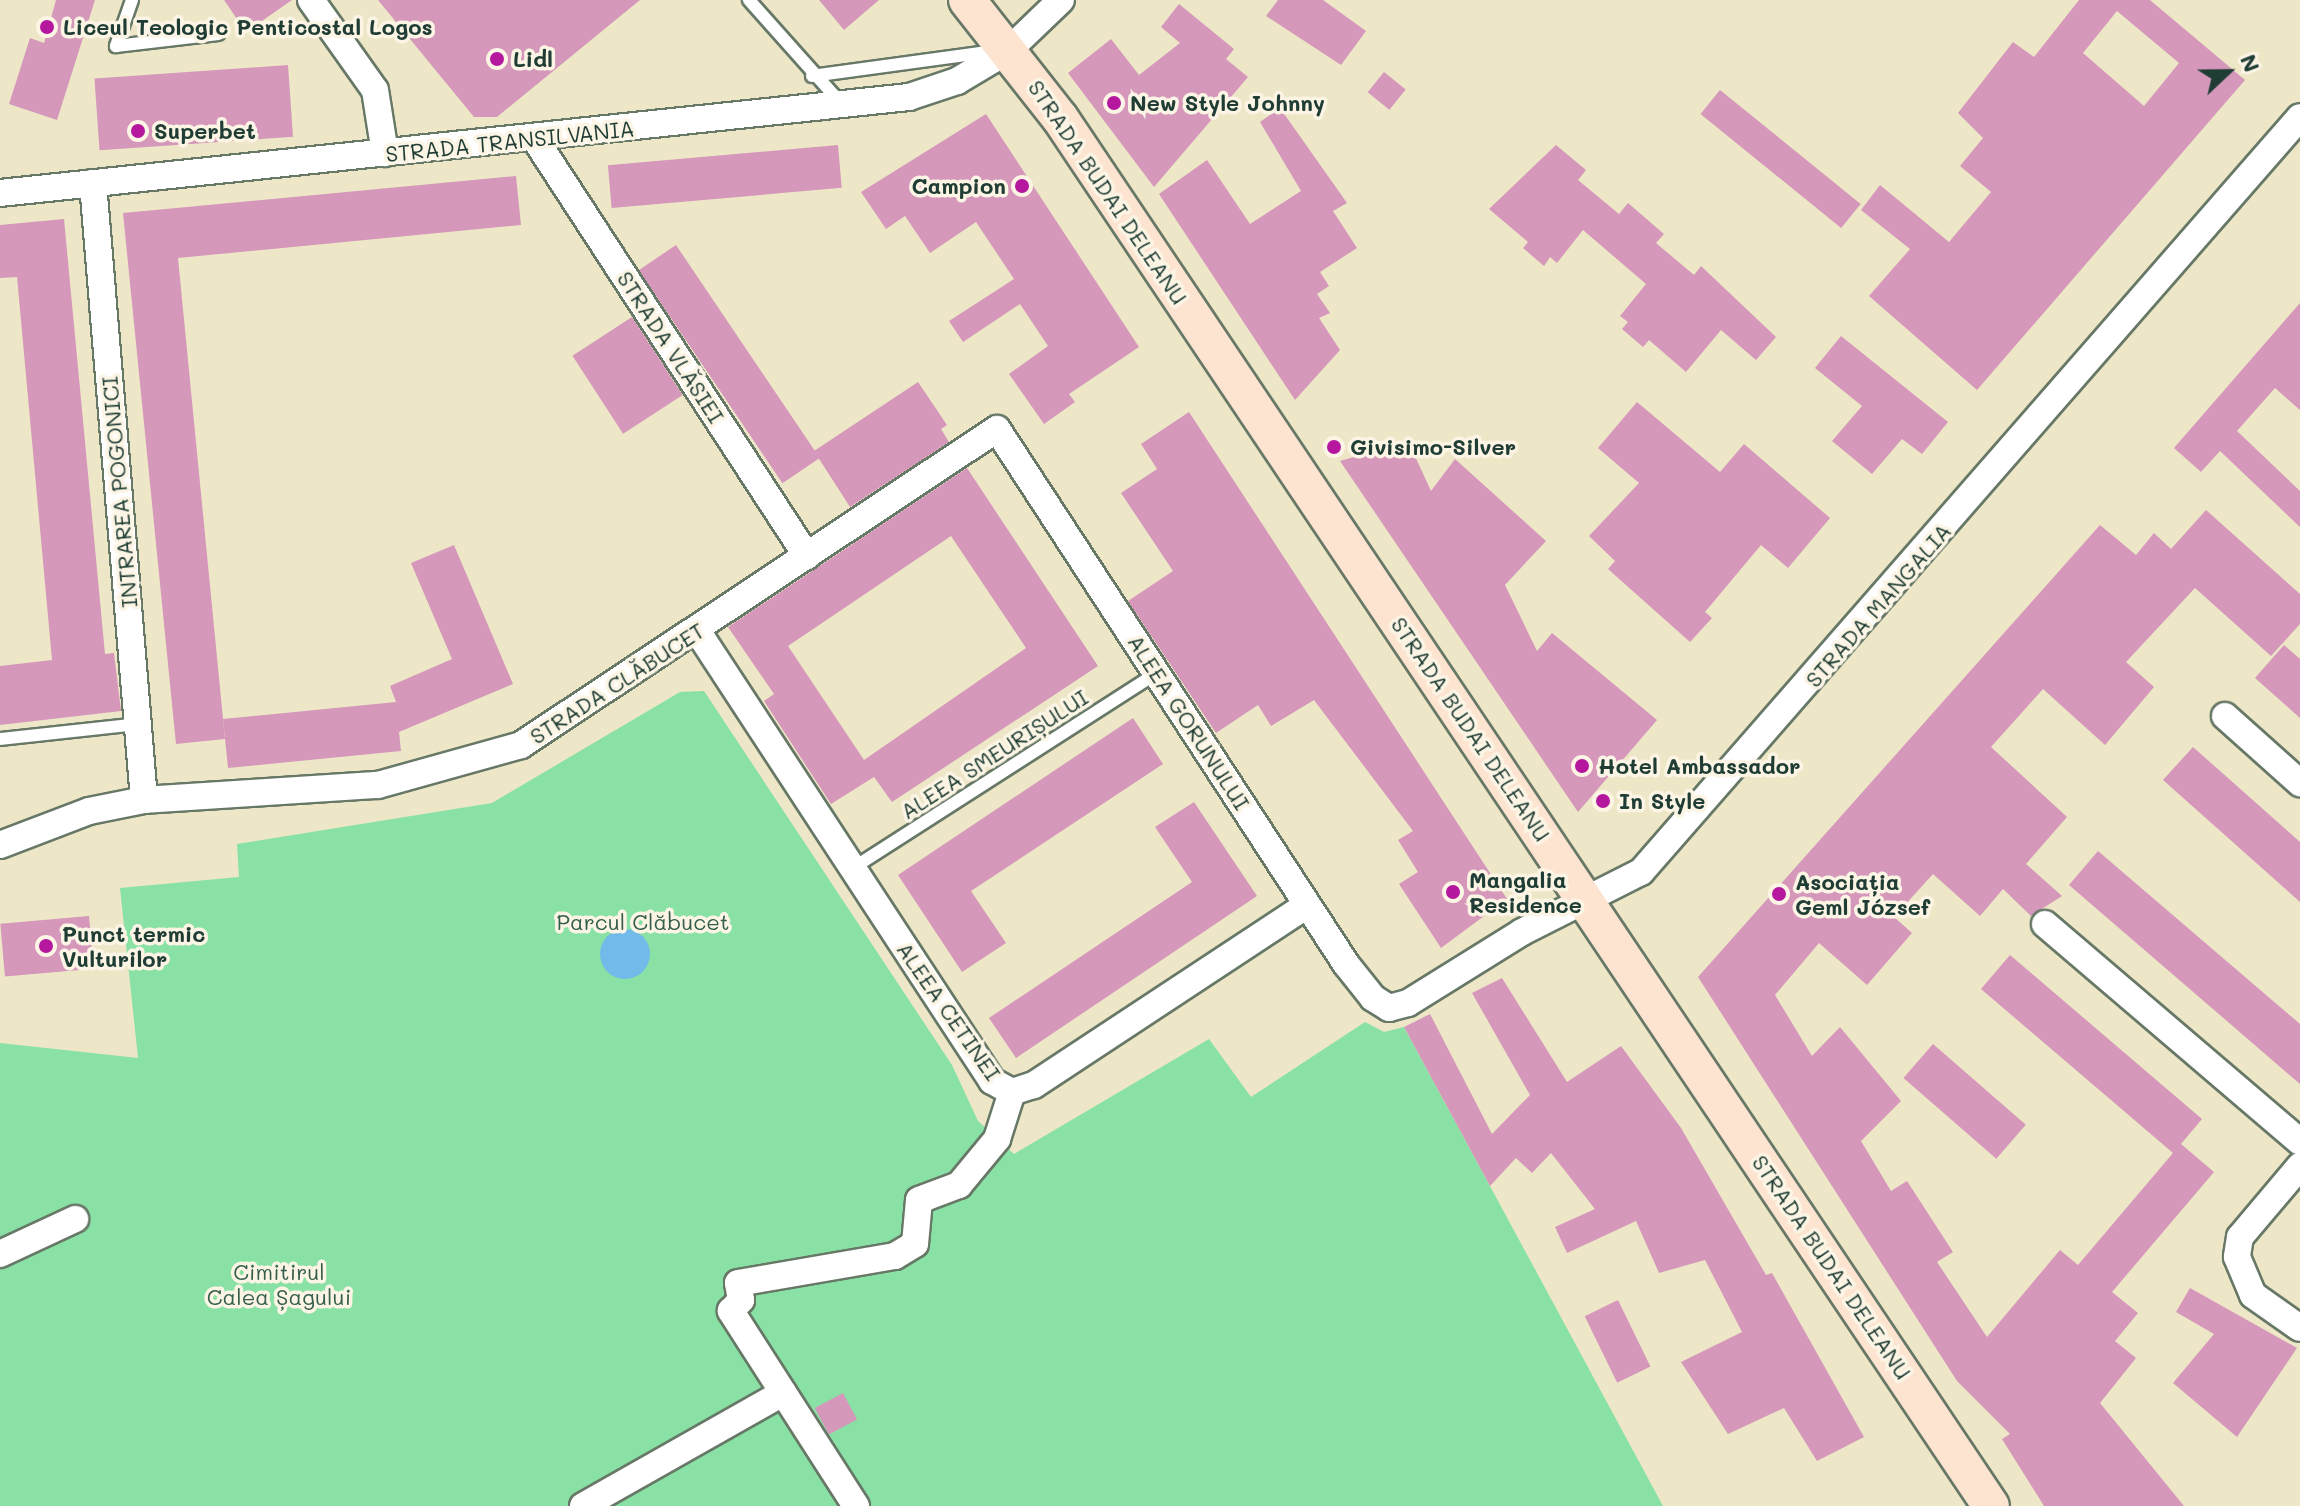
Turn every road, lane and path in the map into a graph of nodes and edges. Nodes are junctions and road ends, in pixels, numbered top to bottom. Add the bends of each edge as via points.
1 (132, 0) edge
2 (311, 0) edge
3 (749, 0) edge
4 (967, 0) edge
5 (1061, 0) edge
6 (218, 34) dead end
7 (1009, 50) junction
8 (812, 76) junction
9 (845, 107) junction
10 (2300, 117) edge
11 (535, 139) junction
12 (385, 153) junction
13 (93, 183) junction
14 (0, 193) edge
15 (997, 429) joint
16 (807, 556) junction
17 (698, 632) junction
18 (1157, 673) junction
19 (2225, 716) dead end
20 (138, 724) junction
21 (0, 739) edge
22 (2300, 783) edge
23 (144, 800) junction
24 (0, 845) edge
25 (853, 868) junction
26 (1587, 902) junction
27 (1307, 905) junction
28 (2045, 924) dead end
29 (1389, 1008) joint
30 (1012, 1092) junction
31 (2300, 1142) edge
32 (2300, 1166) edge
33 (75, 1219) dead end
34 (0, 1254) edge
35 (2300, 1328) edge
36 (783, 1393) junction
37 (583, 1506) edge
38 (856, 1506) edge
39 (1991, 1506) edge

1 - 6 lane via 116,46
2 - 12 street via 375,90
3 - 8 lane
4 - 7 main road, STRADA BUDAI DELEANU
5 - 7 street, STRADA TRANSILVANIA
7 - 8 lane via 935,54
7 - 9 street, STRADA TRANSILVANIA via 942,88
7 - 26 main road, STRADA BUDAI DELEANU
8 - 9 lane
9 - 11 street, STRADA TRANSILVANIA
10 - 26 street, STRADA MANGALIA via 1735,771 1641,872
11 - 12 street, STRADA TRANSILVANIA
11 - 16 street, STRADA VLĂSIEI
12 - 13 street, STRADA TRANSILVANIA
13 - 14 street, STRADA TRANSILVANIA
13 - 20 street, INTRAREA POGONICI
15 - 16 street, STRADA CLĂBUCET
15 - 18 street, ALEEA GORUNULUI
16 - 17 street, STRADA CLĂBUCET
17 - 23 street, STRADA CLĂBUCET via 521,745 423,775 332,791
17 - 25 street, ALEEA CETINEI
18 - 25 lane, ALEEA SMEURIȘULUI
18 - 27 street, ALEEA GORUNULUI
19 - 22 street
20 - 21 lane
20 - 23 street, INTRAREA POGONICI
23 - 24 street, STRADA CLĂBUCET via 89,811
25 - 30 street, ALEEA CETINEI via 992,1081
26 - 29 street, STRADA MANGALIA
26 - 39 main road, STRADA BUDAI DELEANU
27 - 29 street, ALEEA GORUNULUI via 1373,998
27 - 30 street, ALEEA CETINEI via 1034,1085
28 - 31 street
30 - 36 street via 997,1139 959,1185 919,1200 915,1244 895,1256 738,1283 741,1300 731,1311
32 - 35 street via 2240,1237 2237,1257 2253,1295
33 - 34 street
36 - 37 street
36 - 38 street via 794,1399

